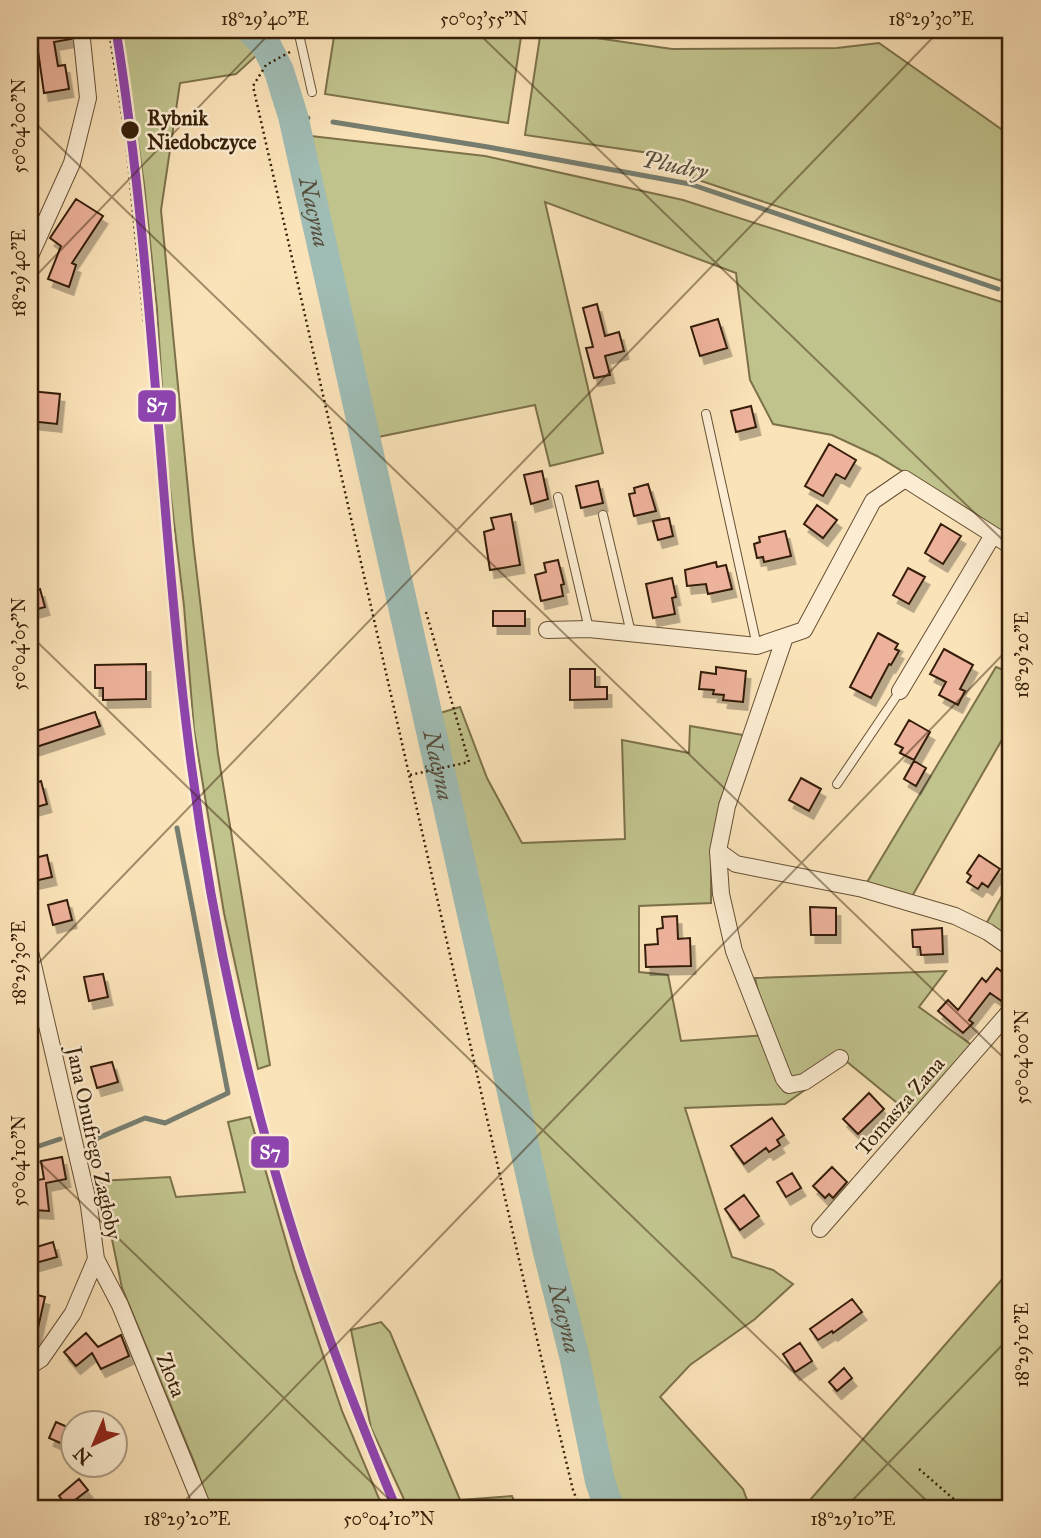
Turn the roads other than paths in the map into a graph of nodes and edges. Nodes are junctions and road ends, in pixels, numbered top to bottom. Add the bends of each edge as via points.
1 (81, 30) edge
2 (298, 30) edge
3 (1002, 30) edge
4 (1011, 35) edge
5 (312, 92) dead end
6 (30, 256) edge
7 (706, 414) dead end
8 (558, 498) dead end
9 (603, 515) dead end
10 (993, 535) junction
11 (1011, 546) edge
12 (589, 629) junction
13 (547, 630) dead end
14 (631, 633) junction
15 (785, 636) junction
16 (757, 646) junction
17 (900, 691) joint
18 (837, 784) dead end
19 (718, 851) junction
20 (1011, 948) edge
21 (30, 952) edge
22 (33, 983) edge
23 (1011, 1010) edge
24 (840, 1058) dead end
25 (820, 1229) dead end
26 (96, 1259) junction
27 (30, 1366) edge
28 (30, 1440) edge
29 (30, 1450) edge
30 (203, 1508) edge

1 - 6 street via 88,98 72,163
2 - 5 lane
3 - 4 lane
7 - 16 lane
8 - 12 lane
9 - 14 lane
10 - 11 street
10 - 15 street via 905,479 873,501 804,630
10 - 17 street
12 - 13 street
12 - 14 street
14 - 16 street
15 - 16 street
15 - 19 street via 727,806
17 - 18 lane
19 - 20 street via 736,864 863,889 955,916
19 - 24 street via 721,894 734,951 784,1079 789,1085 804,1082
21 - 22 street, Jana Onufrego Zagłoby
22 - 26 street, Jana Onufrego Zagłoby via 89,1206
23 - 25 street, Tomasza Zana
26 - 27 street, Jana Onufrego Zagłoby via 73,1313 41,1359
26 - 30 street, Złota via 120,1305
28 - 29 lane

